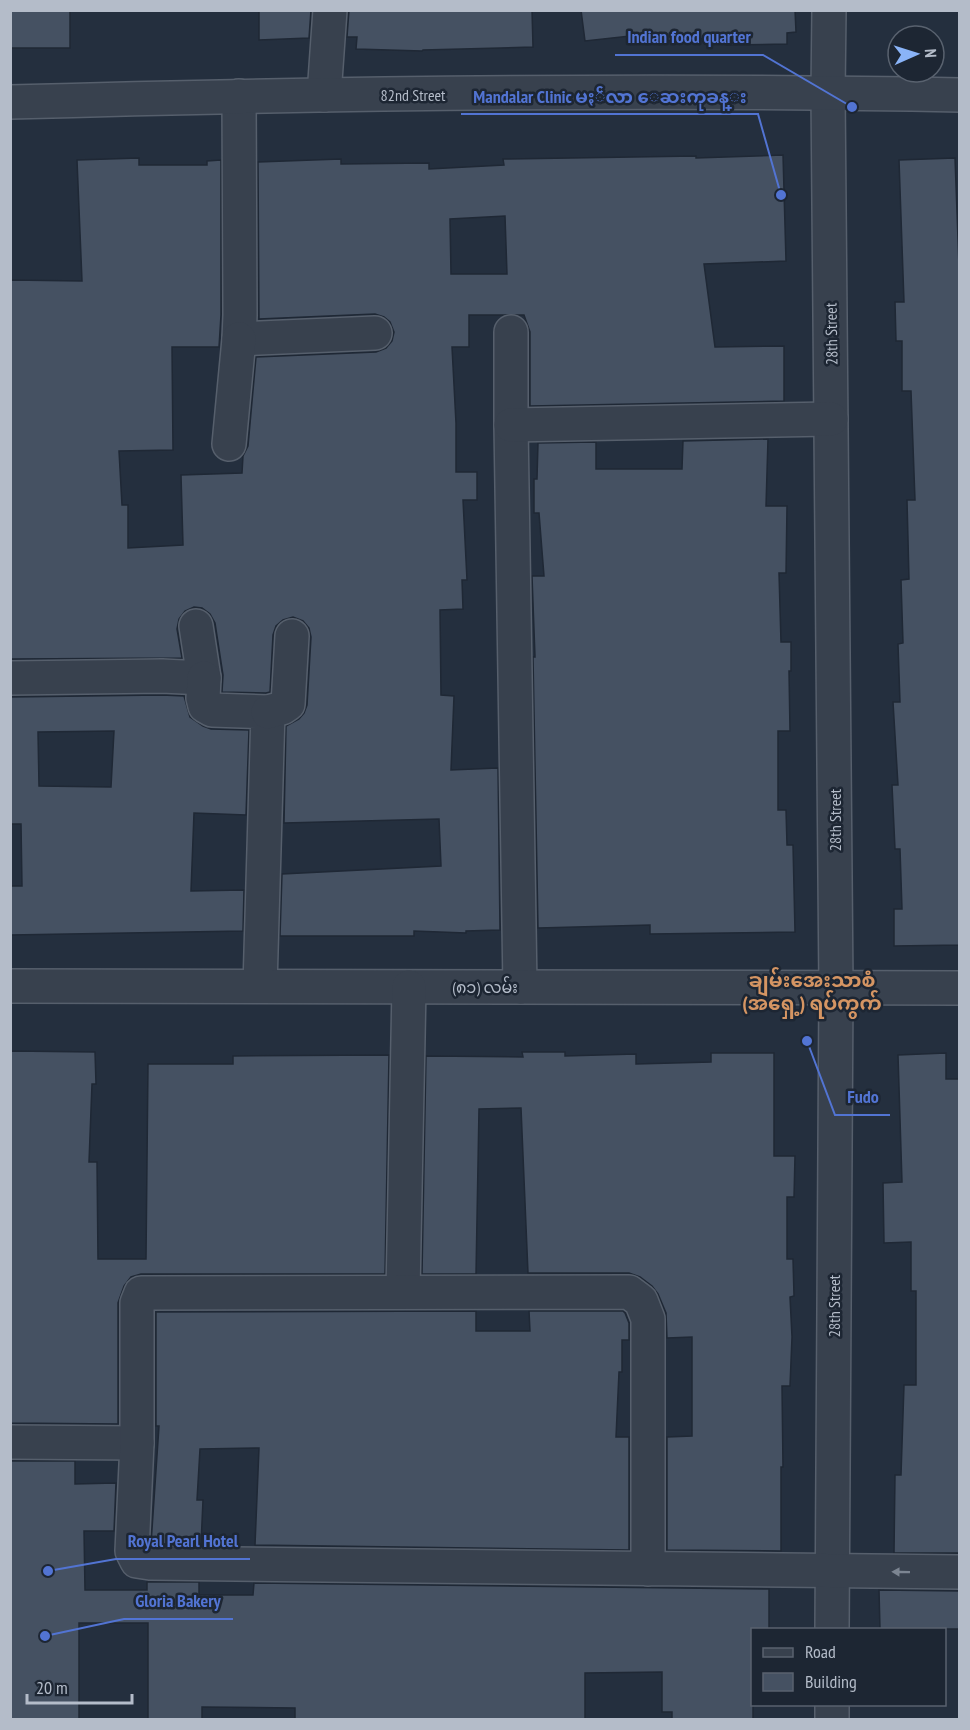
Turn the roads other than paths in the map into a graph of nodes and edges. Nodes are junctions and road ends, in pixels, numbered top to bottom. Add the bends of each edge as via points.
1 (330, 10) edge
2 (829, 10) edge
3 (828, 92) junction
4 (324, 95) junction
5 (960, 95) edge
6 (239, 96) junction
7 (10, 102) edge
8 (511, 332) dead end
9 (375, 333) dead end
10 (239, 339) junction
11 (831, 419) junction
12 (511, 425) junction
13 (229, 444) dead end
14 (196, 626) dead end
15 (292, 636) dead end
16 (10, 678) edge
17 (204, 678) junction
18 (268, 712) junction
19 (10, 986) edge
20 (260, 986) junction
21 (410, 987) junction
22 (520, 987) junction
23 (836, 988) junction
24 (960, 988) edge
25 (403, 1292) junction
26 (10, 1442) edge
27 (137, 1443) junction
28 (648, 1569) junction
29 (831, 1571) junction
30 (960, 1572) edge
31 (832, 1628) edge

1 - 4 street
2 - 3 street, 28th Street
3 - 4 street, 82nd Street
3 - 5 street, 82nd Street
3 - 11 street, 28th Street
4 - 6 street, 82nd Street
6 - 7 street, 82nd Street
6 - 10 street
8 - 12 street
9 - 10 street
10 - 13 street
11 - 12 street
11 - 23 street, 28th Street
12 - 22 street
14 - 17 street
15 - 18 street via 288,704
16 - 17 street
17 - 18 street via 205,706 212,710
18 - 20 street
19 - 20 street, (၈၁) လမ်း
20 - 21 street, (၈၁) လမ်း
21 - 22 street, (၈၁) လမ်း
21 - 25 street
22 - 23 street, (၈၁) လမ်း
23 - 24 street, (၈၁) လမ်း
23 - 29 street, 28th Street
25 - 27 street via 141,1293 137,1303
25 - 28 street via 629,1292 641,1301 648,1319
26 - 27 street
27 - 28 street via 132,1551 137,1561
28 - 29 street
30 -> 29 street
29 - 31 street, 28th Street

